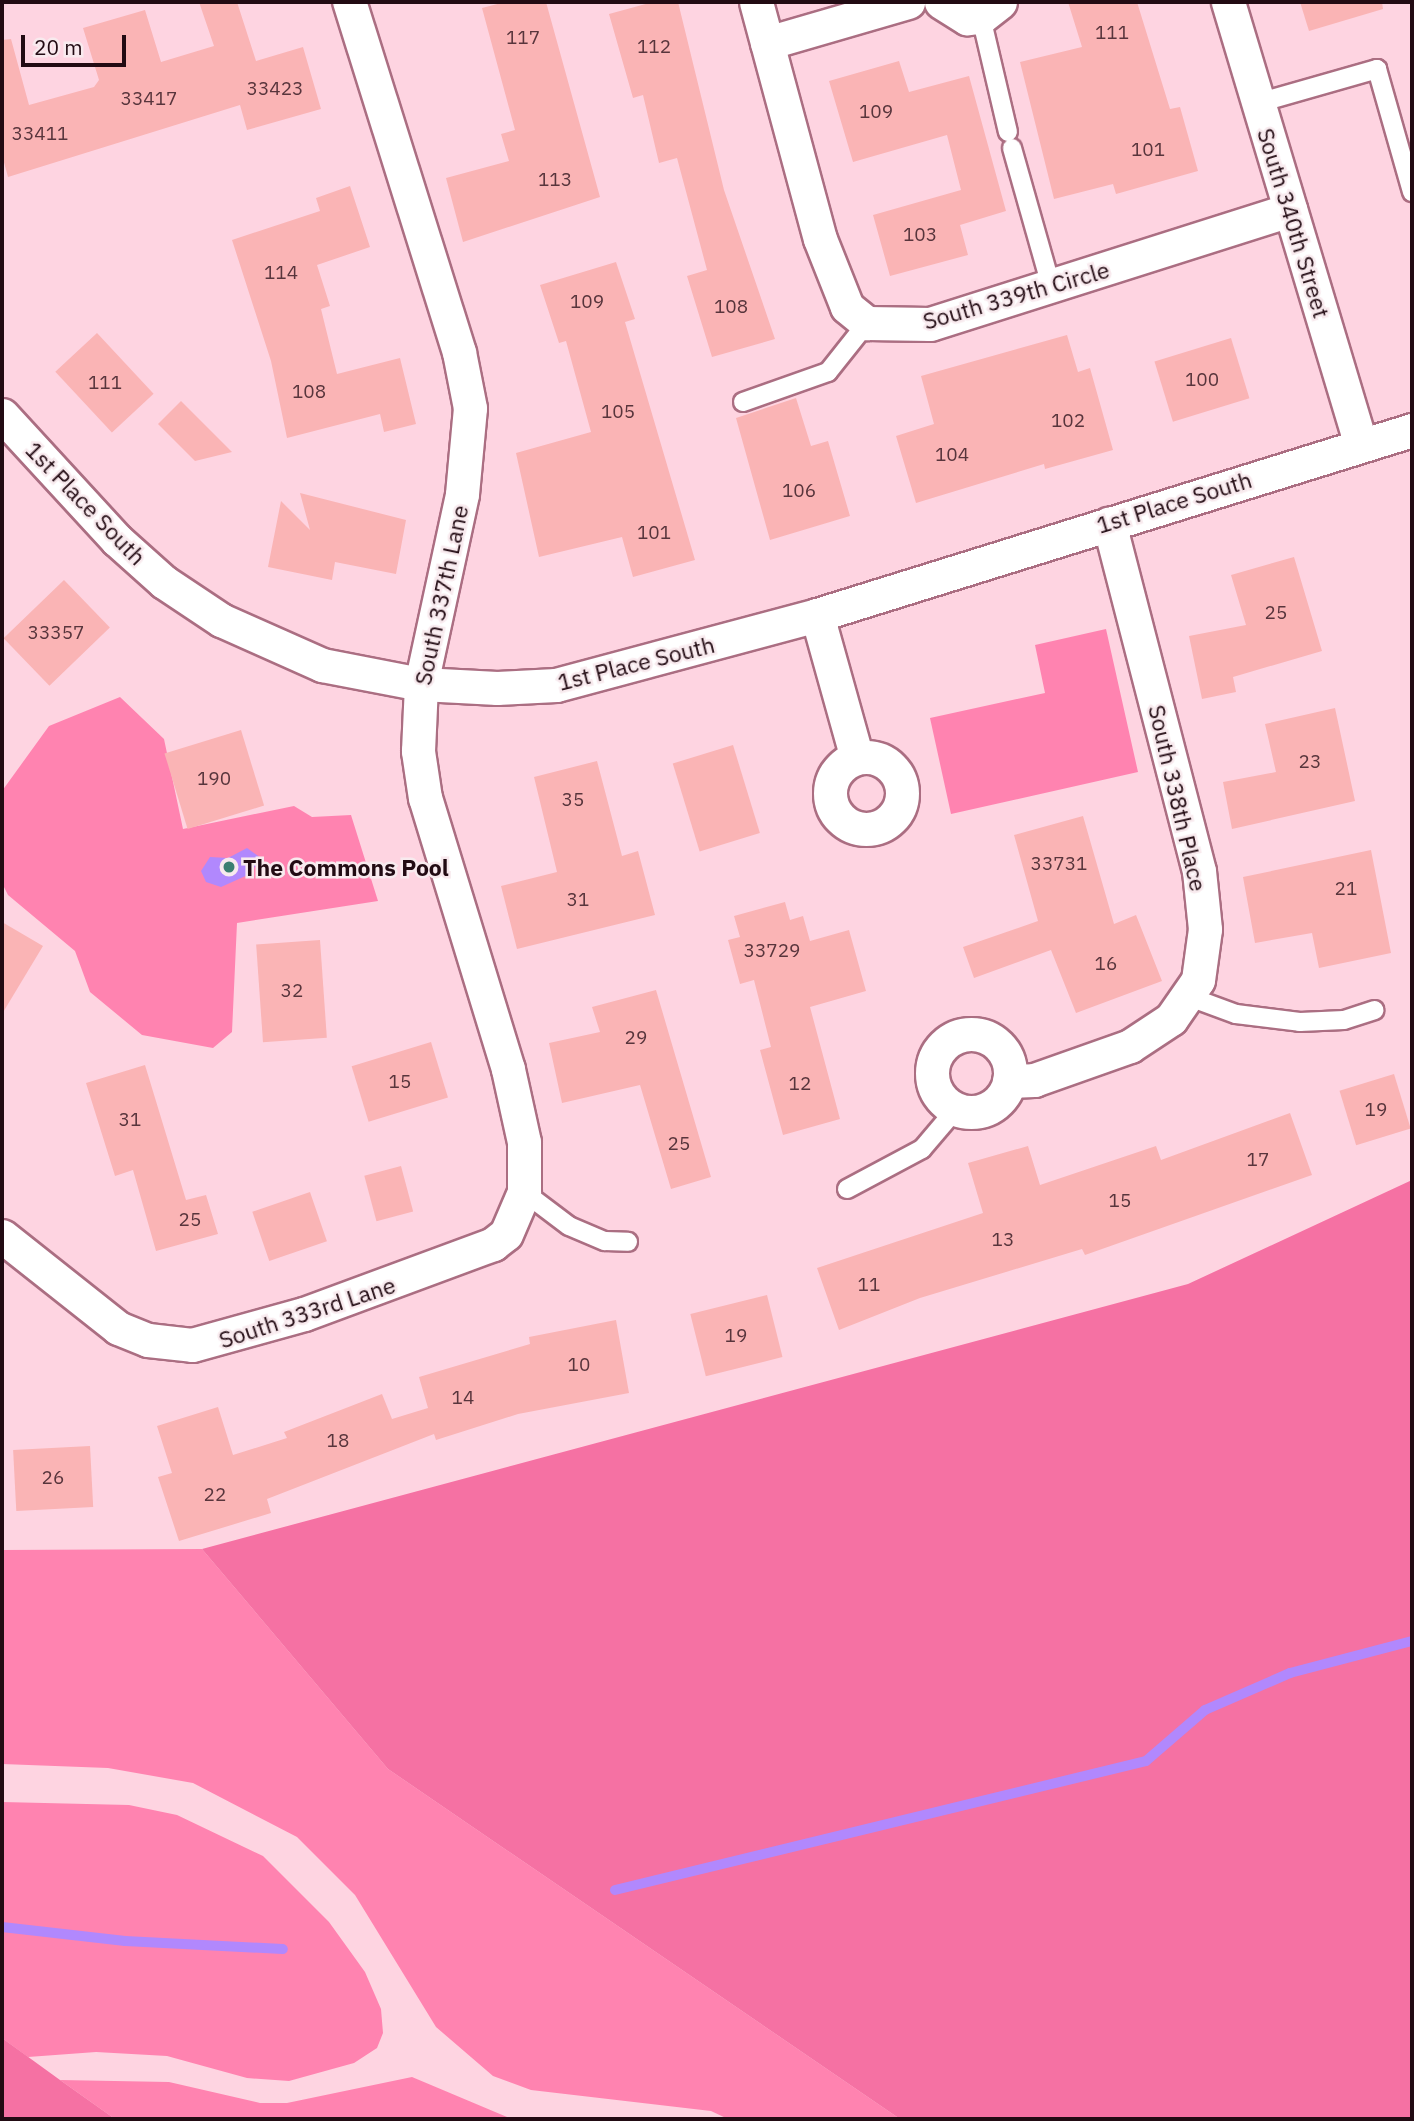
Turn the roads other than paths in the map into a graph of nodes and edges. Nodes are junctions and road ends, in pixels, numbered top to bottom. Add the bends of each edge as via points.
1 (349, 2) edge
2 (755, 2) edge
3 (908, 2) edge
4 (941, 2) edge
5 (1228, 2) edge
6 (990, 9) edge
7 (767, 43) junction
8 (1258, 103) junction
9 (1412, 192) edge
10 (1290, 210) junction
11 (1051, 286) junction
12 (867, 323) junction
13 (743, 401) dead end
14 (6, 429) edge
15 (1412, 430) edge
16 (1361, 444) junction
17 (1110, 523) junction
18 (817, 615) junction
19 (421, 684) junction
20 (856, 758) dead end
21 (1187, 996) junction
22 (1374, 1010) dead end
23 (1009, 1081) junction
24 (956, 1109) junction
25 (847, 1189) dead end
26 (524, 1192) junction
27 (2, 1236) edge
28 (628, 1242) dead end

1 - 19 street, South 337th Lane via 459,352 470,408 462,494
2 - 7 street
3 - 7 street
4 - 6 street via 954,14
5 - 8 street, South 340th Street
6 - 11 lane via 1010,140
7 - 12 street via 820,239 847,307
8 - 9 lane via 1377,69
8 - 10 street, South 340th Street
10 - 11 street, South 339th Circle
10 - 16 street, South 340th Street
11 - 12 street, South 339th Circle via 930,324
12 - 13 lane via 828,372
14 - 19 street, 1st Place South via 164,582 221,620 322,665
15 - 16 street, 1st Place South
16 - 17 street, 1st Place South
17 - 18 street, 1st Place South
17 - 21 street, South 338th Place via 1199,870 1205,929 1198,980
18 - 19 street, 1st Place South via 556,685
18 - 20 street
19 - 26 street, South 337th Lane via 417,736 425,798 508,1069 524,1142
21 - 22 lane via 1236,1014 1300,1023 1344,1020
21 - 23 street, South 338th Place via 1171,1019 1130,1046 1034,1080
23 - 24 street via 995,1104 983,1110
23 - 24 street via 1005,1054 985,1037 958,1035 937,1052 932,1078 936,1091
24 - 25 lane via 922,1149
26 - 27 street, South 333rd Lane via 506,1234 493,1244 304,1314 191,1345 148,1340 118,1328
26 - 28 lane via 569,1226 604,1241

